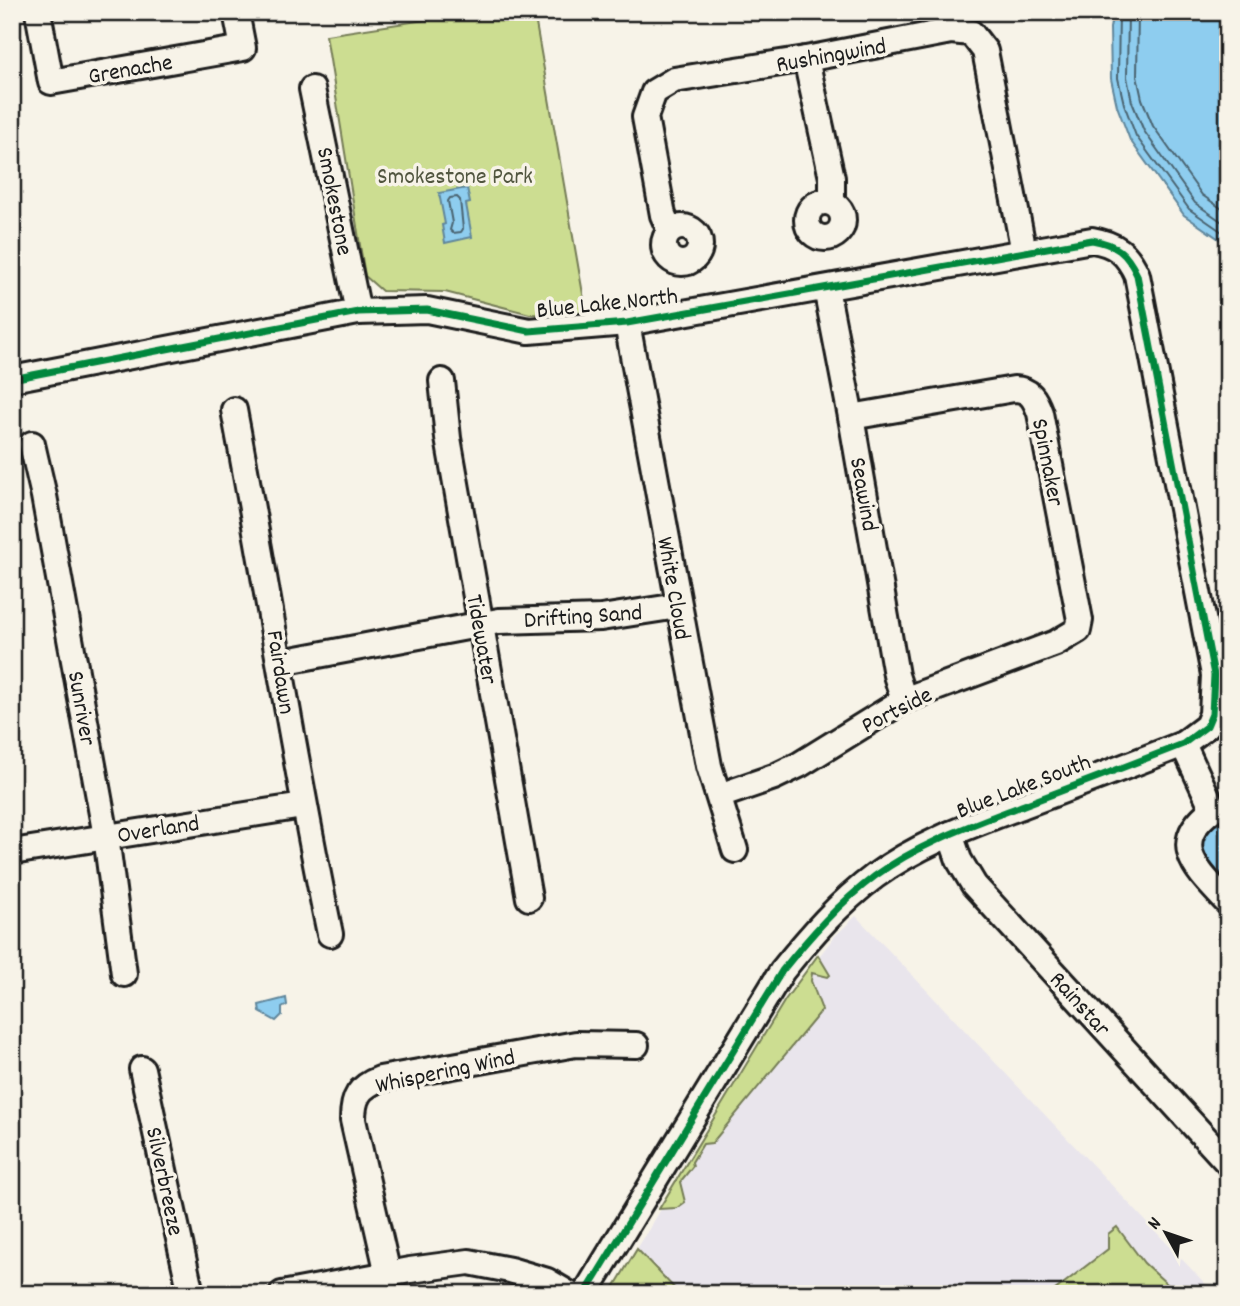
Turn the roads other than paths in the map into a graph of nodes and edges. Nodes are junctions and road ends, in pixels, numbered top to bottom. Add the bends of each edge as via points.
1 (38, 12) edge
2 (236, 12) edge
3 (806, 59) junction
4 (312, 89) dead end
5 (832, 203) dead end
6 (670, 231) dead end
7 (1121, 250) joint
8 (1024, 252) junction
9 (826, 288) junction
10 (358, 312) junction
11 (627, 323) junction
12 (12, 379) edge
13 (442, 380) dead end
14 (234, 410) dead end
15 (851, 417) junction
16 (32, 444) dead end
17 (678, 606) junction
18 (480, 625) junction
19 (1078, 630) joint
20 (281, 662) junction
21 (904, 700) junction
22 (1183, 744) junction
23 (719, 796) junction
24 (303, 806) junction
25 (1220, 807) edge
26 (950, 834) junction
27 (106, 836) junction
28 (735, 850) dead end
29 (12, 852) edge
30 (529, 898) dead end
31 (1228, 903) edge
32 (330, 934) dead end
33 (124, 974) dead end
34 (636, 1045) dead end
35 (142, 1069) dead end
36 (1228, 1163) edge
37 (388, 1274) junction
38 (191, 1294) edge
39 (282, 1294) edge
40 (569, 1294) edge
41 (585, 1294) edge

1 - 2 street, Grenache via 51,82 243,48
3 - 5 street via 832,178
3 - 6 street, Rushingwind via 674,80 654,92 645,117
3 - 8 street, Rushingwind via 951,32 971,33 985,51
4 - 10 street, Smokestone
7 - 8 street, Blue Lake North via 1092,240
7 - 22 street, Blue Lake South via 1138,275 1214,675 1207,726
8 - 9 street, Blue Lake North
9 - 11 street, Blue Lake North
9 - 15 street, Seawind
10 - 11 street, Blue Lake North via 427,310 529,331
10 - 12 street, Blue Lake North
11 - 17 street, White Cloud
13 - 18 street, Tidewater
14 - 20 street, Fairdawn
15 - 19 street, Spinnaker via 1014,389 1030,393 1040,413 1080,620
15 - 21 street, Seawind
16 - 27 street, Sunriver
17 - 18 street, Drifting Sand via 571,621
17 - 23 street, White Cloud
18 - 20 street, Drifting Sand
18 - 30 street, Tidewater
19 - 21 street, Portside via 1056,643
20 - 24 street, Fairdawn
21 - 23 street, Portside via 799,765
22 - 25 street
22 - 26 street, Blue Lake South
23 - 28 street, White Cloud
24 - 27 street, Overland
24 - 32 street, Fairdawn
25 - 31 street via 1200,819 1191,832 1188,853 1201,875
26 - 36 street, Rainstar via 974,885
26 - 41 street, Blue Lake South via 911,853 843,903 782,971
27 - 29 street, Overland
27 - 33 street, Sunriver
34 - 37 street, Whispering Wind via 576,1044 380,1079 358,1091 353,1120
35 - 38 street, Silverbreeze
37 - 39 street
37 - 40 street via 469,1262 547,1281

